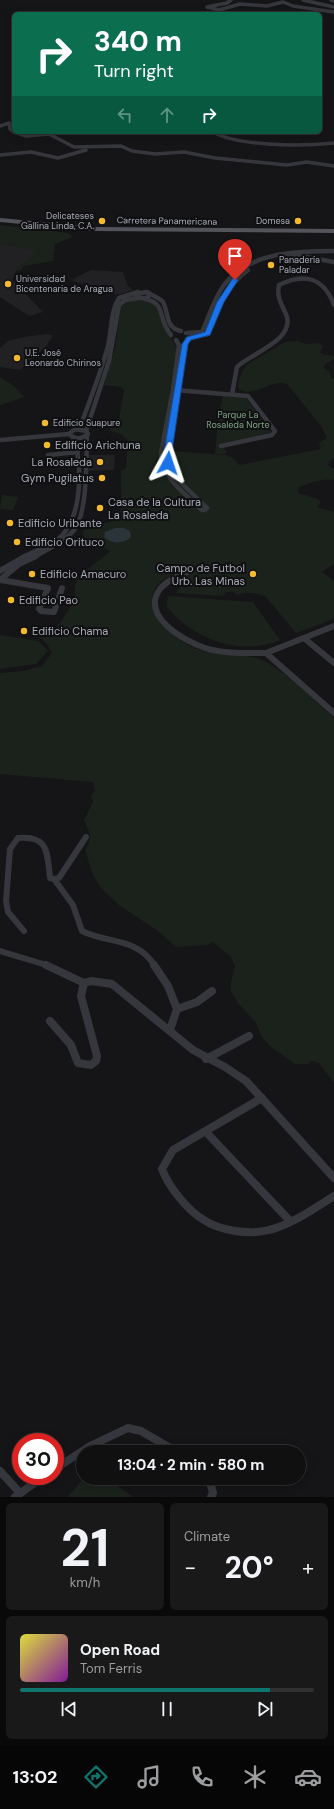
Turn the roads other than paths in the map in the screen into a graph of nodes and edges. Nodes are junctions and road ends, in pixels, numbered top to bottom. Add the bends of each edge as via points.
1 (231, 0) edge
2 (303, 0) edge
3 (334, 7) edge
4 (334, 12) edge
5 (0, 126) edge
6 (12, 130) edge
7 (20, 134) edge
8 (48, 134) edge
9 (48, 134) edge
10 (216, 134) edge
11 (334, 143) edge
12 (108, 147) junction
13 (0, 155) edge
14 (334, 166) edge
15 (0, 221) edge
16 (332, 232) edge
17 (318, 250) junction
18 (334, 251) edge
19 (310, 258) junction
20 (334, 261) edge
21 (334, 287) edge
22 (327, 288) junction
23 (138, 292) junction
24 (149, 293) junction
25 (139, 298) junction
26 (146, 298) junction
27 (334, 305) edge
28 (180, 332) junction
29 (186, 332) junction
30 (171, 335) junction
31 (188, 339) junction
32 (176, 340) junction
33 (177, 355) junction
34 (183, 355) junction
35 (176, 390) junction
36 (232, 394) junction
37 (78, 429) junction
38 (87, 433) junction
39 (71, 436) junction
40 (0, 440) edge
41 (163, 442) junction
42 (170, 442) junction
43 (221, 446) dead end
44 (78, 452) junction
45 (48, 455) dead end
46 (191, 570) dead end
47 (0, 571) edge
48 (0, 580) edge
49 (62, 588) dead end
50 (334, 626) edge
51 (306, 639) junction
52 (266, 653) junction
53 (334, 663) edge
54 (334, 713) edge
55 (86, 837) dead end
56 (54, 879) junction
57 (24, 931) dead end
58 (0, 951) edge
59 (84, 983) junction
60 (212, 991) dead end
61 (177, 1009) junction
62 (50, 1021) dead end
63 (170, 1030) junction
64 (249, 1036) dead end
65 (206, 1058) junction
66 (262, 1098) junction
67 (206, 1132) junction
68 (334, 1178) edge
69 (334, 1196) edge
70 (290, 1221) junction
71 (92, 1445) edge
72 (165, 1445) edge
73 (76, 1455) edge
74 (64, 1463) edge
75 (0, 1471) edge
76 (32, 1485) edge
77 (211, 1485) edge
78 (18, 1495) edge
79 (212, 1497) edge

1 - 4 street via 207,7 218,10 236,5 274,6 283,2 293,6
2 - 3 street
5 - 6 street via 9,123
7 - 8 street
9 - 12 street via 74,146
10 - 11 street via 222,138 261,142
12 - 13 street via 84,150 58,158 31,152
12 - 14 street via 121,146 132,151 155,154 184,152 215,158 287,165 307,162
15 - 16 main road, Carretera Panamericana via 64,229 118,232
17 - 18 street
17 - 19 street via 306,253
17 - 29 street via 279,254 260,260 238,272 225,284 214,301 202,332
19 - 20 street
19 - 31 street via 282,257 243,273 220,302 208,334
21 - 22 street
22 - 27 street
22 - 36 street via 312,280 303,279 279,285 276,294 287,322 286,328 270,346 239,364 235,370
23 - 24 street
23 - 25 street via 134,295
23 - 37 street via 119,298 114,306 105,358
24 - 26 street via 150,296
24 - 28 street via 162,301 170,326
25 - 26 street
25 - 38 street via 125,300 119,305 109,362
26 - 30 street via 157,303
28 - 29 street
28 - 30 street
29 - 31 street via 190,335
30 - 32 street
31 - 32 street
31 - 34 street
32 - 33 street via 179,344
33 - 34 street
33 - 35 street
34 - 35 street
35 - 36 street
35 - 41 street
35 - 42 street
36 - 43 street via 251,398 275,432 272,435
37 - 38 street
37 - 39 street via 72,430
38 - 39 street via 80,438
38 - 48 street via 83,511 74,528 57,545 19,564
39 - 40 street
39 - 44 street
41 - 42 street
41 - 42 street via 160,458 167,477 202,510 207,509 170,469 167,458
44 - 45 street
44 - 47 street via 76,510 67,529 51,544
46 - 52 street via 174,578 159,590 155,601 156,610 165,624 184,639 206,648
48 - 49 street via 48,588 39,609 41,611 54,612
50 - 51 street
51 - 52 street
51 - 53 street
52 - 54 street
55 - 56 street via 59,878
56 - 57 street via 50,878 47,853 39,838 30,835 18,838 10,849 6,901 8,912
56 - 61 street via 73,905 82,932 94,937 128,943 149,956 168,986
58 - 59 street via 51,966
59 - 62 street via 81,996 97,1056 96,1061 91,1065 78,1063 71,1045
59 - 63 street via 91,981 112,984
60 - 61 street via 197,1002
61 - 63 street
63 - 65 street via 183,1043
64 - 65 street
65 - 66 street via 237,1074
66 - 67 street
66 - 68 street
67 - 70 street
67 - 70 street via 173,1150 162,1169 166,1181 180,1198 203,1220 221,1228 269,1230
69 - 70 street
71 - 72 street via 128,1428 141,1431
73 - 74 street
75 - 78 street
76 - 78 street
77 - 79 street

